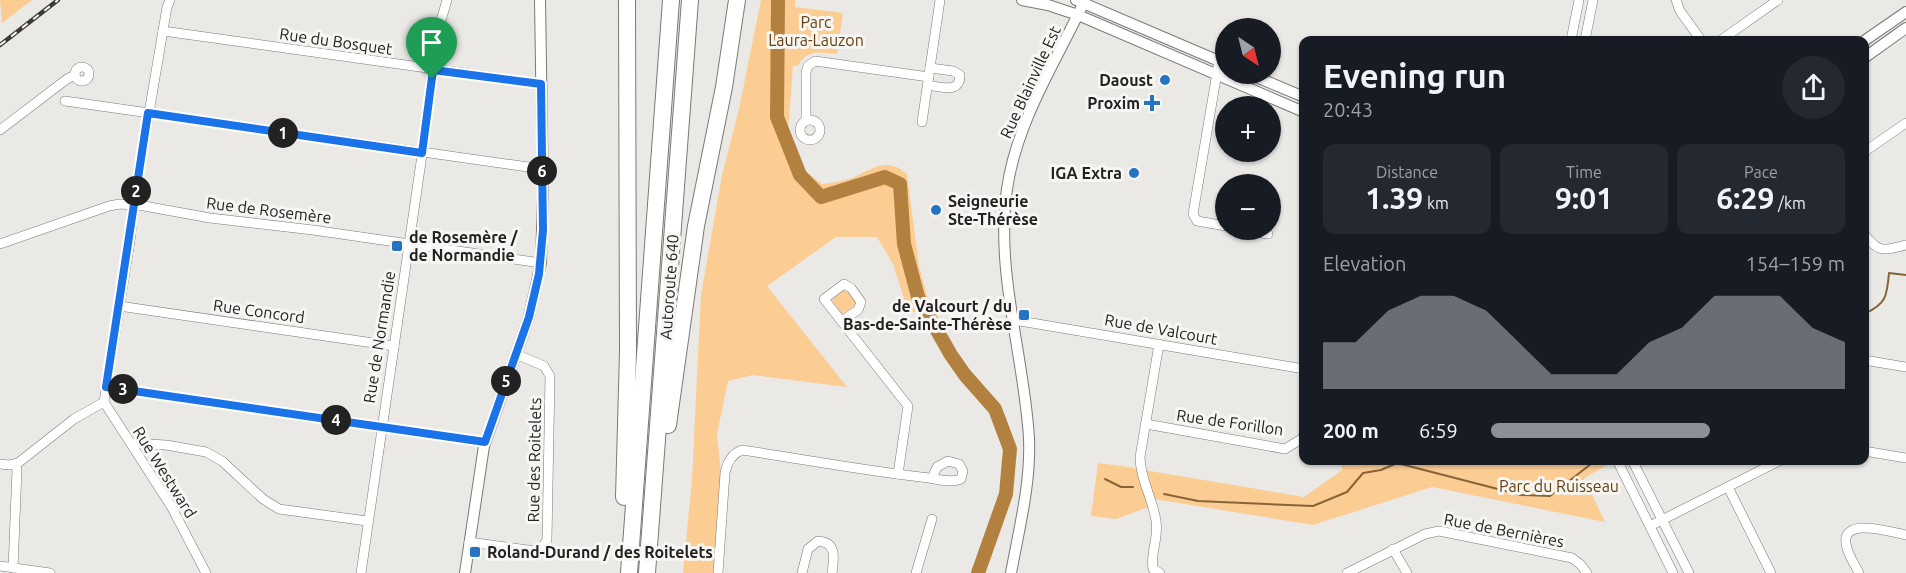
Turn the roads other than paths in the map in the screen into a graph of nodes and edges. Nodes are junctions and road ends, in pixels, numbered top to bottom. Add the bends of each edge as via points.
1 (170, 0) edge
2 (447, 0) edge
3 (540, 0) edge
4 (627, 0) edge
5 (671, 0) edge
6 (690, 0) edge
7 (737, 0) edge
8 (940, 0) edge
9 (1022, 0) edge
10 (1579, 0) edge
11 (1593, 0) edge
12 (1676, 0) edge
13 (1778, 0) edge
14 (1081, 1) edge
15 (1078, 15) junction
16 (1902, 15) edge
17 (1906, 30) edge
18 (163, 31) junction
19 (1572, 36) edge
20 (1586, 36) edge
21 (1698, 36) edge
22 (1727, 36) edge
23 (1869, 38) edge
24 (1869, 55) edge
25 (1215, 59) edge
26 (433, 70) junction
27 (1215, 74) edge
28 (75, 75) dead end
29 (929, 77) junction
30 (541, 84) junction
31 (1216, 84) edge
32 (1239, 84) edge
33 (1273, 84) edge
34 (1299, 95) edge
35 (65, 101) dead end
36 (1299, 110) edge
37 (148, 113) junction
38 (807, 121) dead end
39 (922, 123) dead end
40 (1906, 123) edge
41 (0, 130) edge
42 (1869, 149) edge
43 (422, 153) junction
44 (542, 169) junction
45 (134, 204) junction
46 (1215, 224) edge
47 (1869, 240) edge
48 (0, 244) edge
49 (409, 244) junction
50 (1906, 245) edge
51 (541, 263) junction
52 (119, 306) junction
53 (842, 321) dead end
54 (1012, 321) junction
55 (1159, 344) junction
56 (394, 346) junction
57 (516, 354) junction
58 (1869, 361) edge
59 (1906, 367) edge
60 (1299, 368) edge
61 (106, 387) junction
62 (104, 402) junction
63 (1146, 424) junction
64 (381, 426) junction
65 (1299, 440) edge
66 (485, 442) junction
67 (131, 443) junction
68 (1869, 452) edge
69 (1906, 458) edge
70 (0, 464) edge
71 (15, 464) junction
72 (1620, 465) edge
73 (1634, 465) edge
74 (1771, 465) edge
75 (898, 474) junction
76 (932, 478) dead end
77 (1728, 487) junction
78 (932, 519) dead end
79 (1662, 520) junction
80 (367, 521) junction
81 (1650, 526) junction
82 (1906, 535) edge
83 (469, 542) junction
84 (1393, 549) junction
85 (649, 553) junction
86 (0, 566) edge
87 (13, 568) junction
88 (50, 573) edge
89 (206, 573) edge
90 (361, 573) edge
91 (465, 573) edge
92 (627, 573) edge
93 (647, 573) edge
94 (718, 573) edge
95 (802, 573) edge
96 (832, 573) edge
97 (916, 573) edge
98 (1011, 573) edge
99 (1160, 573) edge
100 (1347, 573) edge
101 (1407, 573) edge
102 (1587, 573) edge
103 (1673, 573) edge
104 (1689, 573) edge
105 (1771, 573) edge
106 (1859, 573) edge

1 - 18 street
2 - 26 street, Rue de Normandie via 438,28
3 - 30 street
4 - 92 highway
5 - 92 highway, Autoroute 640
6 - 85 highway, Autoroute 640
7 - 85 highway via 694,240
8 - 29 street
9 - 15 street
10 - 19 street
11 - 20 street
12 - 21 street
13 - 22 street
14 - 15 street, Rue Blainville Est
14 - 25 street
15 - 27 street
15 - 54 street, Rue Blainville Est via 1028,115 1012,165 1005,223
16 - 17 street
16 - 23 street
17 - 24 street
18 - 26 street, Rue du Bosquet
18 - 37 street
26 - 30 street, Rue du Bosquet
26 - 43 street, Rue de Normandie
28 - 41 street
29 - 38 street via 815,61 806,72
29 - 39 street
30 - 44 street
31 - 46 street via 1193,214 1197,221
32 - 36 street
33 - 34 street
35 - 37 street
37 - 43 street
37 - 45 street
40 - 42 street
43 - 44 street
43 - 49 street, Rue de Normandie
44 - 51 street
45 - 48 street, Rue de Rosemère via 109,206
45 - 49 street, Rue de Rosemère
45 - 52 street
47 - 50 street via 1879,249
49 - 51 street, Rue de Rosemère
49 - 56 street, Rue de Normandie
51 - 57 street
52 - 56 street, Rue Concord
52 - 61 street
53 - 75 street via 908,406
54 - 55 street, Rue de Valcourt
54 - 98 street, Rue Blainville Est via 1029,451
55 - 60 street, Rue de Valcourt
55 - 63 street
56 - 64 street, Rue de Normandie
57 - 66 street
57 - 83 street, Rue des Roitelets via 543,366 550,376 547,540 542,548 531,551
58 - 59 street
61 - 62 street
61 - 64 street
62 - 67 street, Rue Westward
62 - 71 street via 74,419
63 - 65 street, Rue de Forillon via 1285,449
63 - 99 street via 1140,468 1156,520 1152,561
64 - 66 street
64 - 80 street, Rue de Normandie
66 - 83 street
67 - 80 street via 206,452 222,460 279,509
67 - 89 street, Rue Westward via 171,506
68 - 69 street
70 - 71 street
71 - 87 street
72 - 81 street
73 - 79 street
74 - 77 street
75 - 76 street
75 - 94 street via 737,452 725,473
77 - 79 street
77 - 105 street
78 - 97 street
79 - 81 street
79 - 104 street
80 - 90 street, Rue de Normandie
81 - 103 street
82 - 106 street via 1860,527 1852,530 1846,537 1846,546
83 - 91 street
84 - 100 street, Rue de Bernières
84 - 101 street
84 - 102 street, Rue de Bernières via 1425,534 1452,532 1572,558
85 - 93 highway, Autoroute 640
86 - 87 street
87 - 88 street
95 - 96 street via 808,549 818,541 830,545 835,555

